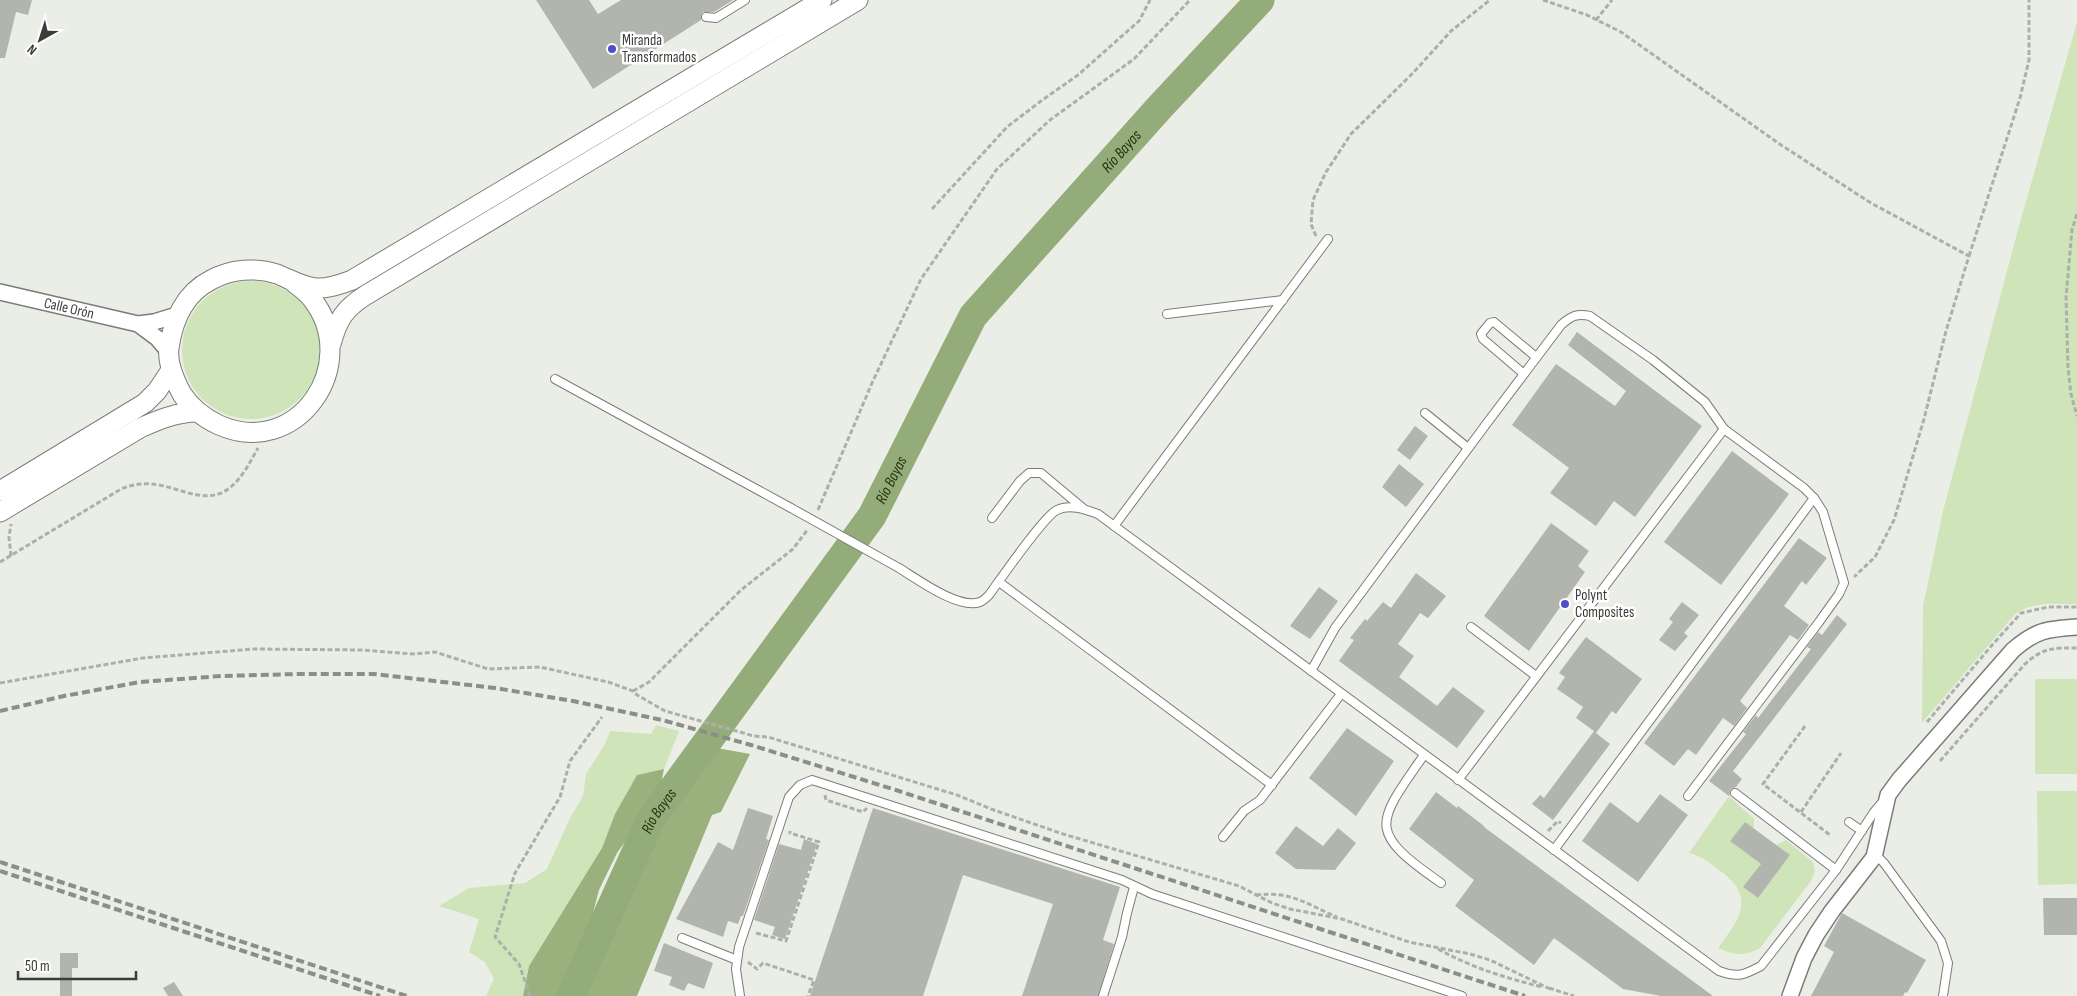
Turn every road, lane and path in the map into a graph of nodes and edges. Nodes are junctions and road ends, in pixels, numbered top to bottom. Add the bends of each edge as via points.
1 (745, 0) edge
2 (822, 0) edge
3 (858, 0) edge
4 (1150, 0) edge
5 (1190, 0) edge
6 (1490, 0) edge
7 (1543, 0) edge
8 (1612, 0) edge
9 (2029, 0) edge
10 (706, 17) dead end
11 (1596, 20) junction
12 (932, 209) dead end
13 (2077, 214) edge
14 (1328, 239) dead end
15 (1322, 248) junction
16 (1969, 256) junction
17 (292, 281) junction
18 (0, 292) edge
19 (1282, 300) junction
20 (1167, 314) dead end
21 (177, 315) junction
22 (138, 324) junction
23 (331, 344) junction
24 (168, 351) junction
25 (1536, 358) junction
26 (171, 370) junction
27 (1524, 374) junction
28 (554, 379) dead end
29 (197, 412) junction
30 (1424, 413) dead end
31 (2077, 416) edge
32 (1724, 428) junction
33 (259, 431) junction
34 (1468, 448) junction
35 (0, 491) edge
36 (1814, 498) junction
37 (1084, 509) junction
38 (6, 516) edge
39 (815, 516) dead end
40 (992, 518) dead end
41 (811, 524) dead end
42 (1114, 526) junction
43 (11, 556) junction
44 (0, 562) edge
45 (999, 582) junction
46 (1844, 582) junction
47 (2077, 607) edge
48 (1471, 627) dead end
49 (2077, 628) edge
50 (2077, 648) edge
51 (1311, 671) junction
52 (1536, 676) junction
53 (0, 683) edge
54 (633, 691) junction
55 (1341, 694) junction
56 (602, 717) dead end
57 (1928, 722) dead end
58 (1805, 726) dead end
59 (1841, 753) dead end
60 (1424, 754) junction
61 (1940, 761) dead end
62 (1458, 780) junction
63 (1272, 785) junction
64 (822, 792) dead end
65 (1735, 793) dead end
66 (1888, 795) junction
67 (1688, 796) dead end
68 (870, 806) dead end
69 (1801, 812) junction
70 (1849, 822) dead end
71 (792, 825) dead end
72 (1862, 831) junction
73 (1830, 835) dead end
74 (1223, 837) dead end
75 (1554, 850) junction
76 (1875, 854) junction
77 (1836, 870) junction
78 (1440, 883) dead end
79 (1134, 887) junction
80 (1256, 895) junction
81 (1342, 920) junction
82 (682, 938) dead end
83 (754, 940) dead end
84 (1434, 947) junction
85 (748, 958) dead end
86 (737, 960) junction
87 (1550, 989) junction
88 (530, 996) edge
89 (740, 996) edge
90 (808, 996) edge
91 (1103, 996) edge
92 (1462, 996) edge
93 (1574, 996) edge
94 (1790, 996) edge
95 (1943, 996) edge

1 - 10 lane via 716,18
2 - 17 street via 352,280 323,288
3 - 23 street via 353,303 337,325
4 - 12 path via 1139,21 1078,76 1007,128
5 - 39 path via 1134,60 1050,120 997,169 921,279
6 - 15 path via 1451,31 1351,134 1326,172 1313,200 1311,224
7 - 11 path
8 - 11 path
9 - 16 path via 2030,60
11 - 16 path via 1621,32 1781,145 1871,203
13 - 31 path via 2072,230 2066,297 2068,368
14 - 15 lane
15 - 19 lane
16 - 46 path via 1894,520 1875,557 1854,578
17 - 21 street via 261,270 228,273 198,288
17 - 23 street via 312,298 325,319
18 - 22 street, Calle Orón
19 - 20 lane
19 - 42 lane
21 - 22 street, Calle Orón
21 - 24 street
22 - 24 street, Calle Orón
23 - 33 street via 328,376 313,403 288,423
24 - 26 street
25 - 27 lane
25 - 27 lane via 1494,322 1481,334
25 - 32 lane via 1569,318 1579,314 1590,316 1705,402
26 - 29 street via 177,386
26 - 35 street via 145,403
27 - 34 lane
28 - 45 lane, bridge via 954,600 980,602
29 - 33 street via 225,428
29 - 38 street via 162,418 140,428
30 - 34 lane
32 - 36 lane
32 - 52 lane
33 - 43 path via 260,445 243,474 221,494 192,495 167,487 135,484 121,488
34 - 51 lane via 1335,628
36 - 46 lane via 1823,512
36 - 75 lane
37 - 40 lane via 1041,473 1029,473
37 - 42 lane via 1098,514
37 - 45 lane via 1070,507 1055,511
38 - 43 path
41 - 54 path via 793,549 741,590 648,682
42 - 51 lane
43 - 44 path
45 - 63 lane
46 - 67 lane via 1819,622
47 - 57 path via 2048,607 2021,614
48 - 52 lane
49 - 66 street via 2039,632 2013,650
50 - 61 path via 2046,649 2036,654
51 - 55 lane
52 - 62 lane
53 - 54 path via 143,658 254,649 362,650 413,654 435,652 488,669 540,667
54 - 80 path via 665,711 768,737 958,795 1063,834 1240,886
55 - 60 lane
55 - 63 lane
56 - 88 path via 570,761 560,797 515,873 495,937 519,964
58 - 69 path via 1763,784
59 - 69 path
60 - 62 lane
60 - 78 lane via 1388,809 1385,824 1396,848
62 - 75 lane
63 - 74 lane via 1260,800 1244,811
64 - 68 path via 826,800 863,812
65 - 77 lane
66 - 72 lane
66 - 76 street
69 - 73 path
70 - 72 lane
71 - 83 path via 790,833 819,842 786,941 757,931
72 - 77 lane
75 - 77 lane via 1719,971 1732,976 1761,966
76 - 94 street via 1816,935
76 - 95 lane via 1941,941 1948,963
79 - 86 lane via 1122,880 812,780 800,785 789,797
79 - 91 lane
79 - 92 lane
80 - 81 path via 1290,909
80 - 81 path via 1291,896
81 - 84 path
82 - 86 lane
84 - 87 path via 1492,974
84 - 87 path via 1490,960
85 - 90 path via 751,966 757,969 763,963 814,980
86 - 89 lane
87 - 93 path

